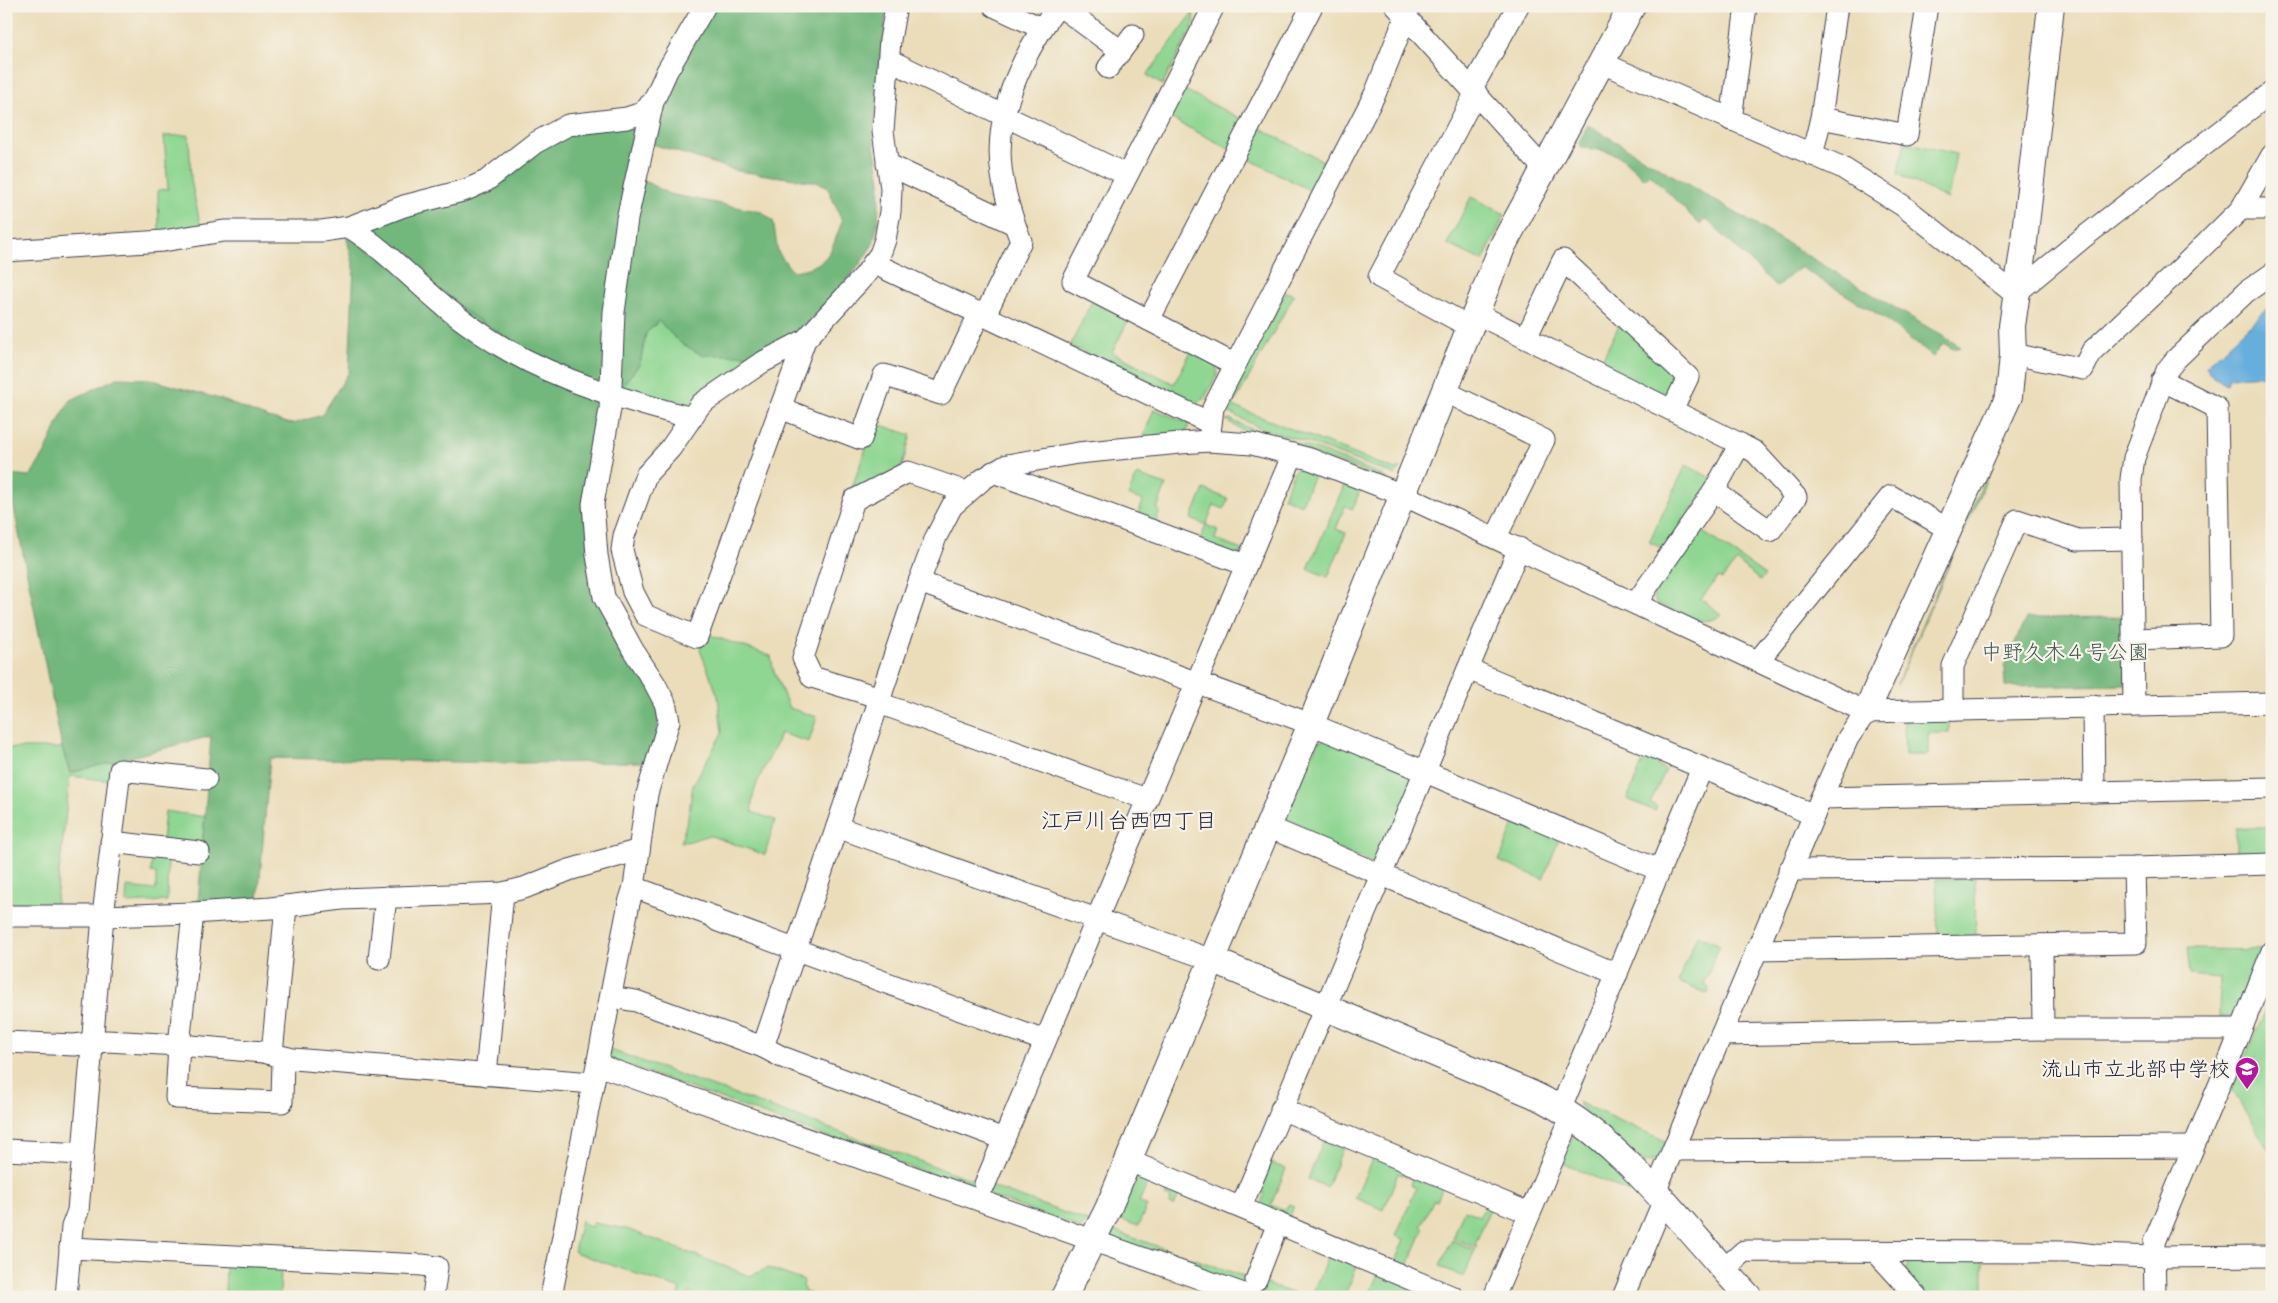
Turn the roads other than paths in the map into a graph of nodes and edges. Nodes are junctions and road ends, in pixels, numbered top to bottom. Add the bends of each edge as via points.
1 (705, 6) edge
2 (896, 6) edge
3 (994, 6) edge
4 (1059, 6) edge
5 (1312, 6) edge
6 (1518, 6) edge
7 (1632, 6) edge
8 (1746, 6) edge
9 (1837, 6) edge
10 (1927, 6) edge
11 (2051, 6) edge
12 (1404, 9) edge
13 (1206, 10) edge
14 (1041, 28) junction
15 (889, 60) junction
16 (1602, 63) junction
17 (1108, 68) dead end
18 (1474, 90) junction
19 (2272, 92) edge
20 (653, 102) junction
21 (1004, 114) junction
22 (1821, 118) junction
23 (1731, 120) junction
24 (1812, 154) junction
25 (2272, 156) edge
26 (887, 164) junction
27 (1544, 169) junction
28 (1127, 175) junction
29 (2241, 209) junction
30 (2272, 209) edge
31 (1014, 224) junction
32 (349, 227) junction
33 (6, 250) edge
34 (873, 263) junction
35 (2272, 274) edge
36 (2016, 294) junction
37 (982, 314) junction
38 (1472, 319) junction
39 (1150, 320) junction
40 (1526, 338) junction
41 (805, 340) junction
42 (2013, 355) junction
43 (1234, 364) junction
44 (2162, 380) junction
45 (1444, 391) junction
46 (611, 395) junction
47 (780, 408) junction
48 (1672, 410) junction
49 (692, 418) junction
50 (1209, 432) junction
51 (1740, 444) junction
52 (1293, 454) junction
53 (993, 472) junction
54 (966, 492) junction
55 (1714, 492) junction
56 (1403, 495) junction
57 (630, 519) junction
58 (594, 522) junction
59 (1948, 529) junction
60 (1496, 537) junction
61 (2132, 539) junction
62 (1519, 548) junction
63 (1246, 566) junction
64 (919, 582) junction
65 (1636, 603) junction
66 (2133, 639) junction
67 (1758, 661) junction
68 (1468, 669) junction
69 (1197, 682) junction
70 (880, 701) junction
71 (2272, 703) edge
72 (2093, 706) junction
73 (2134, 706) junction
74 (1953, 710) junction
75 (1866, 712) junction
76 (1311, 724) junction
77 (1702, 768) junction
78 (1423, 771) junction
79 (206, 779) dead end
80 (2272, 788) edge
81 (2094, 792) junction
82 (1146, 799) junction
83 (1817, 806) junction
84 (837, 827) junction
85 (1268, 827) junction
86 (111, 842) junction
87 (640, 850) junction
88 (199, 852) dead end
89 (2272, 864) edge
90 (2134, 868) junction
91 (1659, 870) junction
92 (1789, 870) junction
93 (1381, 874) junction
94 (634, 887) junction
95 (502, 893) junction
96 (386, 897) junction
97 (286, 906) junction
98 (193, 912) junction
99 (6, 916) edge
100 (102, 916) junction
101 (1097, 920) junction
102 (2042, 946) junction
103 (795, 950) junction
104 (1756, 950) junction
105 (2272, 951) edge
106 (379, 959) dead end
107 (1212, 960) junction
108 (1617, 974) junction
109 (611, 997) junction
110 (1326, 1007) junction
111 (2043, 1029) junction
112 (2240, 1029) junction
113 (1721, 1034) junction
114 (1046, 1041) junction
115 (6, 1042) edge
116 (92, 1043) junction
117 (179, 1045) junction
118 (763, 1047) junction
119 (278, 1055) junction
120 (596, 1074) junction
121 (486, 1075) junction
122 (1281, 1109) junction
123 (1566, 1112) junction
124 (1004, 1139) junction
125 (2193, 1147) junction
126 (6, 1150) edge
127 (1673, 1150) junction
128 (82, 1154) junction
129 (1127, 1160) junction
130 (986, 1184) dead end
131 (1659, 1197) junction
132 (1241, 1207) junction
133 (1529, 1213) junction
134 (1278, 1223) junction
135 (1093, 1240) junction
136 (70, 1248) junction
137 (1876, 1252) junction
138 (2272, 1256) edge
139 (2155, 1257) junction
140 (1723, 1270) junction
141 (1251, 1292) edge
142 (66, 1297) edge
143 (433, 1297) edge
144 (551, 1297) edge
145 (1064, 1297) edge
146 (1454, 1297) edge
147 (1494, 1297) edge
148 (1623, 1297) edge
149 (1749, 1297) edge
150 (1917, 1297) edge
151 (2155, 1297) edge

1 - 20 street
2 - 15 street
3 - 14 street
4 - 14 street
4 - 17 street via 1127,43
5 - 39 street
6 - 18 street
7 - 16 street
8 - 23 street
9 - 22 street
10 - 22 street via 1907,136
11 - 36 street
12 - 18 street
12 - 43 street via 1375,94
13 - 28 street
14 - 21 street via 1017,76
15 - 21 street
15 - 26 street via 883,131
16 - 23 street
16 - 27 street
18 - 27 street
18 - 38 street via 1379,277 1459,321
19 - 36 street via 2084,237
20 - 32 street via 639,114 627,118 568,125 535,143 486,181
20 - 46 street via 627,219 611,342
21 - 28 street
21 - 31 street via 999,138 1000,165
22 - 24 street
23 - 24 street
24 - 36 street via 1841,167 1902,205
25 - 29 street
26 - 31 street
26 - 34 street via 890,212 886,240
27 - 38 street via 1503,245
28 - 39 street via 1073,281
29 - 30 street
29 - 42 street via 2092,351 2083,369
31 - 37 street via 1021,241
32 - 33 street via 322,231 224,231 163,241
32 - 46 street via 370,240 452,312 503,348
34 - 37 street
34 - 41 street
35 - 44 street via 2246,292 2176,359
36 - 42 street
37 - 47 street via 941,394 884,375 861,439
37 - 50 street
38 - 40 street
38 - 45 street
39 - 43 street
40 - 48 street
40 - 48 street via 1563,260 1688,378
41 - 47 street
41 - 49 street via 761,363 701,404
42 - 59 street via 2007,404
43 - 50 street via 1212,408
44 - 61 street via 2134,458
44 - 66 street via 2217,408 2221,636
45 - 56 street
45 - 60 street via 1544,440
46 - 49 street
46 - 58 street
47 - 57 street via 697,637 645,615 633,592 622,550
48 - 51 street
49 - 57 street via 646,475
50 - 52 street
50 - 53 street via 1007,465
51 - 55 street
51 - 55 street via 1755,452 1796,497 1770,531
52 - 56 street
52 - 63 street
53 - 54 street
53 - 63 street
54 - 64 street via 946,514
54 - 70 street via 908,472 854,500 803,658 812,677
55 - 65 street
56 - 60 street
56 - 76 street
57 - 58 street
58 - 87 street via 604,597 632,650 655,684 669,721 647,794
59 - 67 street via 1891,496
59 - 75 street
60 - 62 street
61 - 66 street
61 - 74 street via 2078,540 2017,520 1953,666
62 - 65 street
62 - 68 street
63 - 69 street
64 - 69 street
64 - 70 street
65 - 67 street
66 - 73 street
67 - 75 street
68 - 77 street
68 - 78 street
69 - 76 street
69 - 82 street
70 - 82 street
70 - 84 street
71 - 73 street
72 - 73 street
72 - 74 street
72 - 81 street
74 - 75 street
75 - 83 street via 1848,738
76 - 78 street
76 - 85 street
77 - 83 street
77 - 91 street
78 - 91 street
78 - 93 street
79 - 86 street via 120,770
80 - 81 street
81 - 83 street
82 - 101 street
83 - 92 street
84 - 101 street
84 - 103 street
85 - 93 street
85 - 107 street
86 - 88 street
86 - 100 street
87 - 94 street
87 - 95 street
89 - 90 street
90 - 92 street
90 - 102 street via 2136,944
91 - 108 street
92 - 104 street
93 - 108 street
93 - 110 street
94 - 103 street
94 - 109 street
95 - 96 street
95 - 121 street
96 - 97 street
96 - 106 street
97 - 98 street
97 - 119 street
98 - 100 street
98 - 117 street
99 - 100 street
100 - 116 street
101 - 107 street
101 - 114 street
102 - 104 street
102 - 111 street
103 - 114 street
103 - 118 street
104 - 113 street
105 - 112 street
107 - 110 street
107 - 129 street
108 - 123 street
109 - 118 street via 636,1001
109 - 120 street
110 - 122 street
110 - 123 street
111 - 112 street
111 - 113 street
112 - 125 street
113 - 127 street
114 - 124 street
115 - 116 street
116 - 117 street
116 - 128 street
117 - 119 street
117 - 119 street via 176,1098 282,1102
118 - 124 street via 782,1057
119 - 121 street
120 - 121 street
120 - 135 street
120 - 144 street
122 - 132 street
122 - 133 street
123 - 131 street via 1596,1133
123 - 133 street
124 - 130 street
125 - 127 street
125 - 139 street via 2154,1242
126 - 128 street
127 - 131 street
128 - 136 street via 78,1211
129 - 132 street
129 - 135 street
131 - 140 street
131 - 148 street
132 - 134 street
133 - 147 street
134 - 141 street
134 - 146 street
135 - 141 street
135 - 145 street
136 - 142 street
136 - 143 street via 437,1267
137 - 139 street via 2071,1252
137 - 140 street via 1744,1251
137 - 150 street
138 - 139 street
139 - 151 street
140 - 149 street

